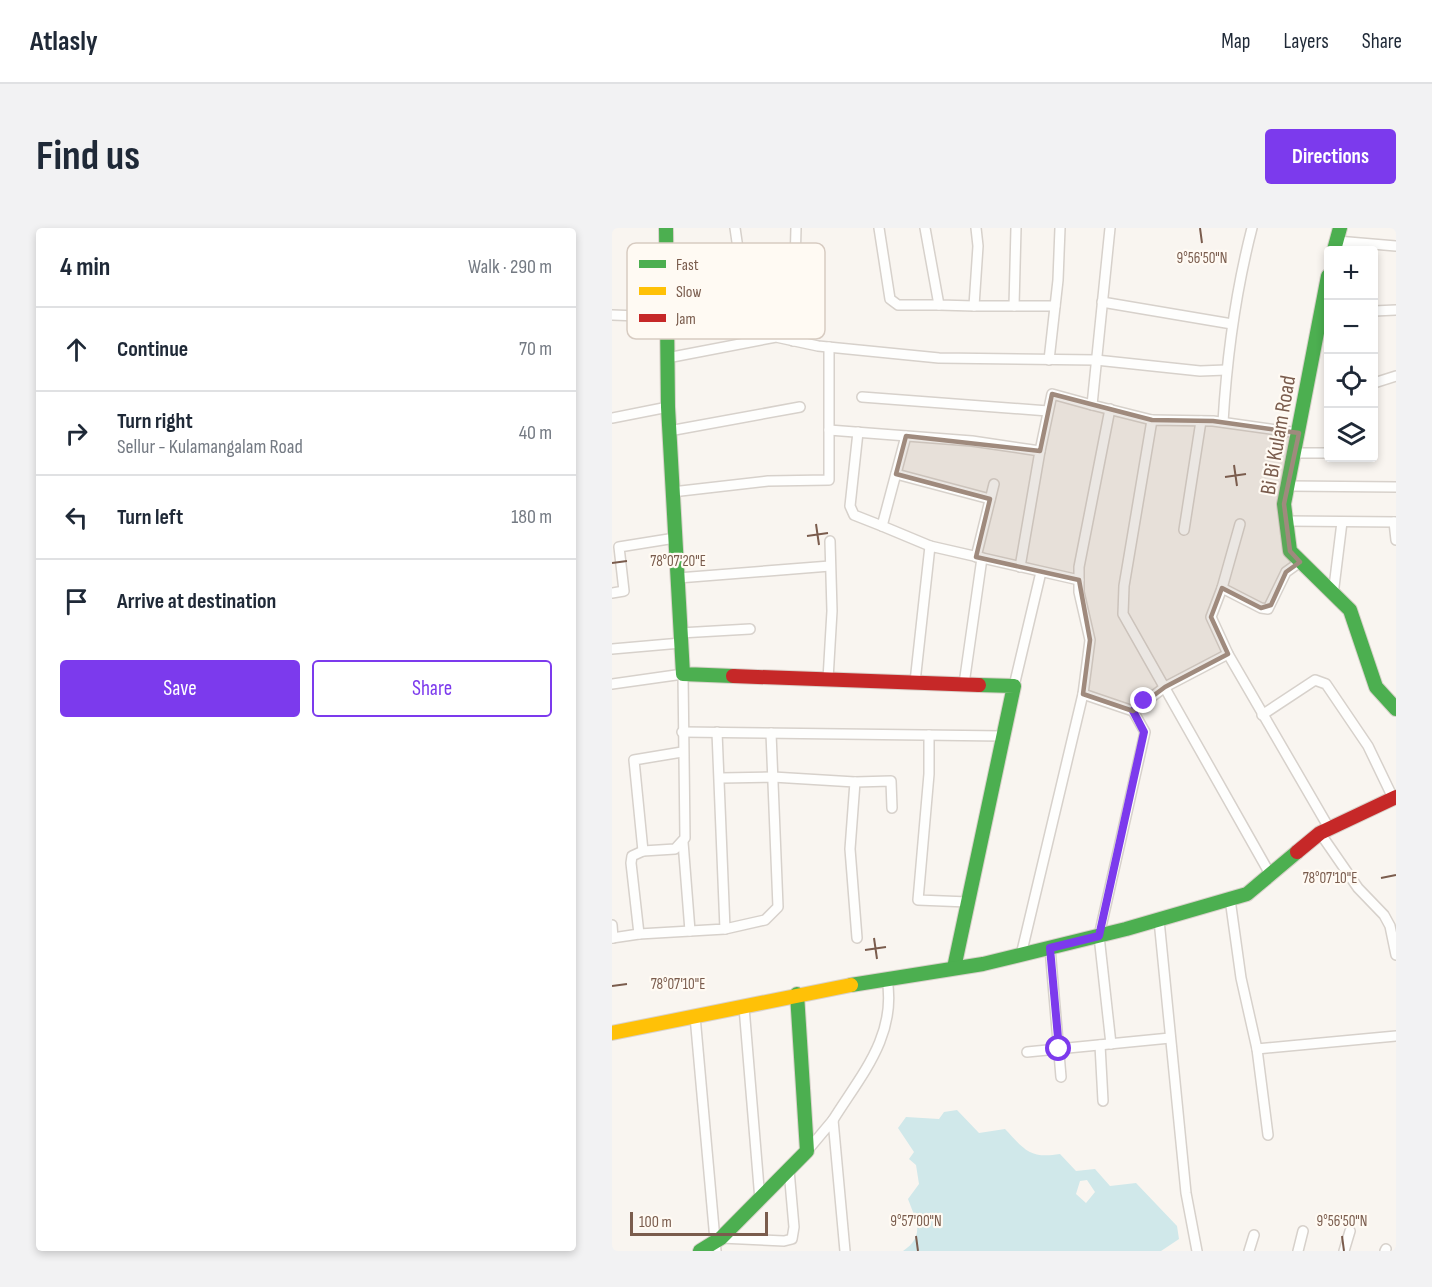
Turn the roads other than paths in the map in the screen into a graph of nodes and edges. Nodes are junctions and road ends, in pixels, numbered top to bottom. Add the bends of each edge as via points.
1 (666, 228) edge
2 (735, 228) edge
3 (796, 228) edge
4 (879, 228) edge
5 (925, 228) edge
6 (976, 228) edge
7 (1016, 228) edge
8 (1060, 228) edge
9 (1110, 228) edge
10 (1252, 228) edge
11 (1337, 240) edge
12 (666, 243) edge
13 (737, 243) edge
14 (796, 243) edge
15 (1396, 246) edge
16 (1102, 302) junction
17 (939, 305) junction
18 (974, 306) junction
19 (1014, 306) junction
20 (1055, 306) junction
21 (1396, 310) edge
22 (1378, 311) edge
23 (1324, 314) edge
24 (612, 315) edge
25 (627, 316) edge
26 (1232, 324) junction
27 (667, 339) edge
28 (766, 339) edge
29 (784, 339) edge
30 (793, 341) joint
31 (829, 347) junction
32 (667, 358) junction
33 (1049, 360) junction
34 (1096, 360) junction
35 (1226, 370) junction
36 (1396, 376) edge
37 (1378, 382) edge
38 (862, 398) dead end
39 (1092, 405) junction
40 (668, 407) junction
41 (800, 408) dead end
42 (1110, 410) junction
43 (1048, 411) junction
44 (612, 418) edge
45 (1152, 420) junction
46 (1201, 421) junction
47 (1223, 422) junction
48 (829, 430) junction
49 (669, 431) junction
50 (858, 432) junction
51 (1299, 433) junction
52 (906, 436) junction
53 (1041, 451) junction
54 (1296, 453) junction
55 (1324, 453) edge
56 (896, 474) junction
57 (994, 484) dead end
58 (1288, 486) junction
59 (1396, 487) edge
60 (672, 492) junction
61 (990, 499) junction
62 (1286, 521) junction
63 (1342, 522) junction
64 (1395, 522) edge
65 (1240, 524) dead end
66 (882, 526) junction
67 (1184, 530) dead end
68 (675, 538) junction
69 (1396, 540) edge
70 (830, 541) dead end
71 (930, 546) junction
72 (616, 547) edge
73 (979, 557) junction
74 (1300, 562) junction
75 (830, 566) junction
76 (1020, 567) junction
77 (1041, 572) junction
78 (678, 578) junction
79 (1079, 580) junction
80 (1222, 588) junction
81 (612, 593) edge
82 (1334, 595) junction
83 (750, 629) dead end
84 (681, 638) junction
85 (612, 650) edge
86 (1228, 654) junction
87 (683, 674) junction
88 (828, 679) junction
89 (915, 682) junction
90 (612, 684) edge
91 (964, 684) junction
92 (1014, 686) junction
93 (1166, 687) junction
94 (1083, 694) junction
95 (1396, 709) edge
96 (1133, 711) junction
97 (1262, 715) junction
98 (682, 732) junction
99 (717, 732) junction
100 (771, 733) junction
101 (928, 735) junction
102 (1003, 736) junction
103 (682, 752) junction
104 (773, 777) junction
105 (721, 778) junction
106 (855, 782) junction
107 (1395, 798) edge
108 (892, 808) dead end
109 (1324, 831) junction
110 (683, 842) junction
111 (643, 851) junction
112 (1270, 874) junction
113 (1230, 899) junction
114 (968, 902) junction
115 (1159, 920) junction
116 (612, 925) edge
117 (726, 929) junction
118 (690, 931) junction
119 (639, 934) junction
120 (1099, 936) junction
121 (613, 938) edge
122 (857, 938) dead end
123 (1050, 948) junction
124 (1021, 955) junction
125 (1396, 955) edge
126 (954, 968) junction
127 (887, 979) junction
128 (797, 994) junction
129 (744, 1007) junction
130 (695, 1016) junction
131 (612, 1033) edge
132 (1396, 1036) edge
133 (1170, 1038) junction
134 (1111, 1044) junction
135 (1100, 1045) junction
136 (1059, 1049) junction
137 (1257, 1049) junction
138 (1027, 1052) dead end
139 (1061, 1077) dead end
140 (1103, 1101) dead end
141 (833, 1120) junction
142 (1268, 1135) dead end
143 (807, 1150) junction
144 (789, 1170) junction
145 (760, 1200) junction
146 (1350, 1231) dead end
147 (1303, 1232) dead end
148 (1254, 1235) dead end
149 (717, 1244) edge
150 (700, 1251) edge
151 (844, 1251) edge
152 (1197, 1251) edge
153 (1248, 1251) edge
154 (1298, 1251) edge
155 (1344, 1251) edge

1 - 12 street
2 - 13 street
3 - 14 street
4 - 17 street via 890,299 898,305
5 - 17 street
6 - 18 street
7 - 19 street
8 - 20 street
9 - 16 street
10 - 26 street via 1236,290
11 - 15 street
16 - 26 street
16 - 34 street
17 - 18 street
18 - 19 street
19 - 20 street
20 - 33 street
21 - 22 street
23 - 51 street, Bi Bi Kulam Road
24 - 25 street
26 - 35 street
27 - 32 street
28 - 32 street
29 - 30 street
30 - 31 street
31 - 33 street via 939,358
31 - 48 street
32 - 40 street
33 - 34 street
34 - 35 street
34 - 39 street
35 - 47 street
36 - 37 street
38 - 43 street
39 - 42 street
39 - 43 street via 1052,394
40 - 44 street
40 - 49 street
41 - 49 street
42 - 45 street
42 - 79 street
43 - 53 street
45 - 46 street
45 - 93 street via 1124,586 1123,614
46 - 47 street
46 - 67 street
47 - 51 street
48 - 50 street
48 - 60 street via 830,480 768,481
49 - 60 street
50 - 52 street
50 - 66 street via 850,506 854,515
51 - 54 street, Bi Bi Kulam Road
52 - 53 street
52 - 56 street
53 - 76 street
54 - 55 street
54 - 58 street, Bi Bi Kulam Road
56 - 61 street
56 - 66 street
57 - 61 street
58 - 59 street
58 - 62 street, Bi Bi Kulam Road
60 - 68 street
61 - 73 street
62 - 63 street
62 - 74 street, Bi Bi Kulam Road via 1290,551
63 - 64 street
63 - 82 street
64 - 69 street
65 - 80 street
66 - 71 street
68 - 72 street
68 - 78 street
70 - 75 street
71 - 73 street
71 - 89 street
72 - 81 street via 624,591
73 - 76 street
73 - 91 street
74 - 80 street via 1287,572 1268,609
74 - 82 street, Bi Bi Kulam Road
75 - 78 street
75 - 88 street
76 - 77 street
77 - 79 street
77 - 92 street
78 - 84 street
79 - 94 street via 1090,640
80 - 86 street via 1210,617
82 - 95 street, Bi Bi Kulam Road via 1350,610 1376,687
83 - 84 street
84 - 85 street
84 - 87 street
86 - 93 street
86 - 97 street
87 - 88 street
87 - 90 street
87 - 98 street
88 - 89 street
89 - 91 street
91 - 92 street
92 - 102 street
93 - 96 street
93 - 112 street
94 - 96 street
94 - 124 street
96 - 120 street via 1144,732
97 - 107 street via 1316,680 1326,684 1368,746
97 - 109 street
98 - 99 street
98 - 103 street
99 - 100 street
99 - 105 street
100 - 101 street
100 - 104 street
101 - 102 street
101 - 114 street via 929,774 918,900
102 - 114 street
103 - 110 street
103 - 111 street via 634,760
104 - 105 street
104 - 106 street
104 - 117 street via 778,907 765,920
105 - 117 street
106 - 108 street via 891,781
106 - 122 street via 850,849
107 - 109 street
109 - 112 street
109 - 125 street via 1358,888 1384,915
110 - 111 street via 675,849
110 - 118 street
111 - 119 street via 632,856 630,863
112 - 113 street via 1247,894
113 - 115 street
113 - 137 street via 1241,978
114 - 126 street
115 - 120 street
115 - 133 street
116 - 121 street
117 - 118 street
118 - 119 street
119 - 121 street
120 - 123 street
120 - 134 street
123 - 124 street
123 - 136 street
124 - 126 street
126 - 127 street
127 - 128 street
127 - 141 street via 891,1000 880,1045
128 - 129 street
128 - 143 street
129 - 130 street
129 - 145 street
130 - 131 street
130 - 149 street
132 - 137 street
133 - 134 street
133 - 152 street via 1186,1193
134 - 135 street
135 - 136 street
135 - 140 street
136 - 138 street
136 - 139 street
137 - 142 street
141 - 143 street
141 - 151 street
143 - 144 street
144 - 145 street
144 - 149 street via 792,1239
145 - 149 street
146 - 155 street
147 - 154 street
148 - 153 street
149 - 150 street

